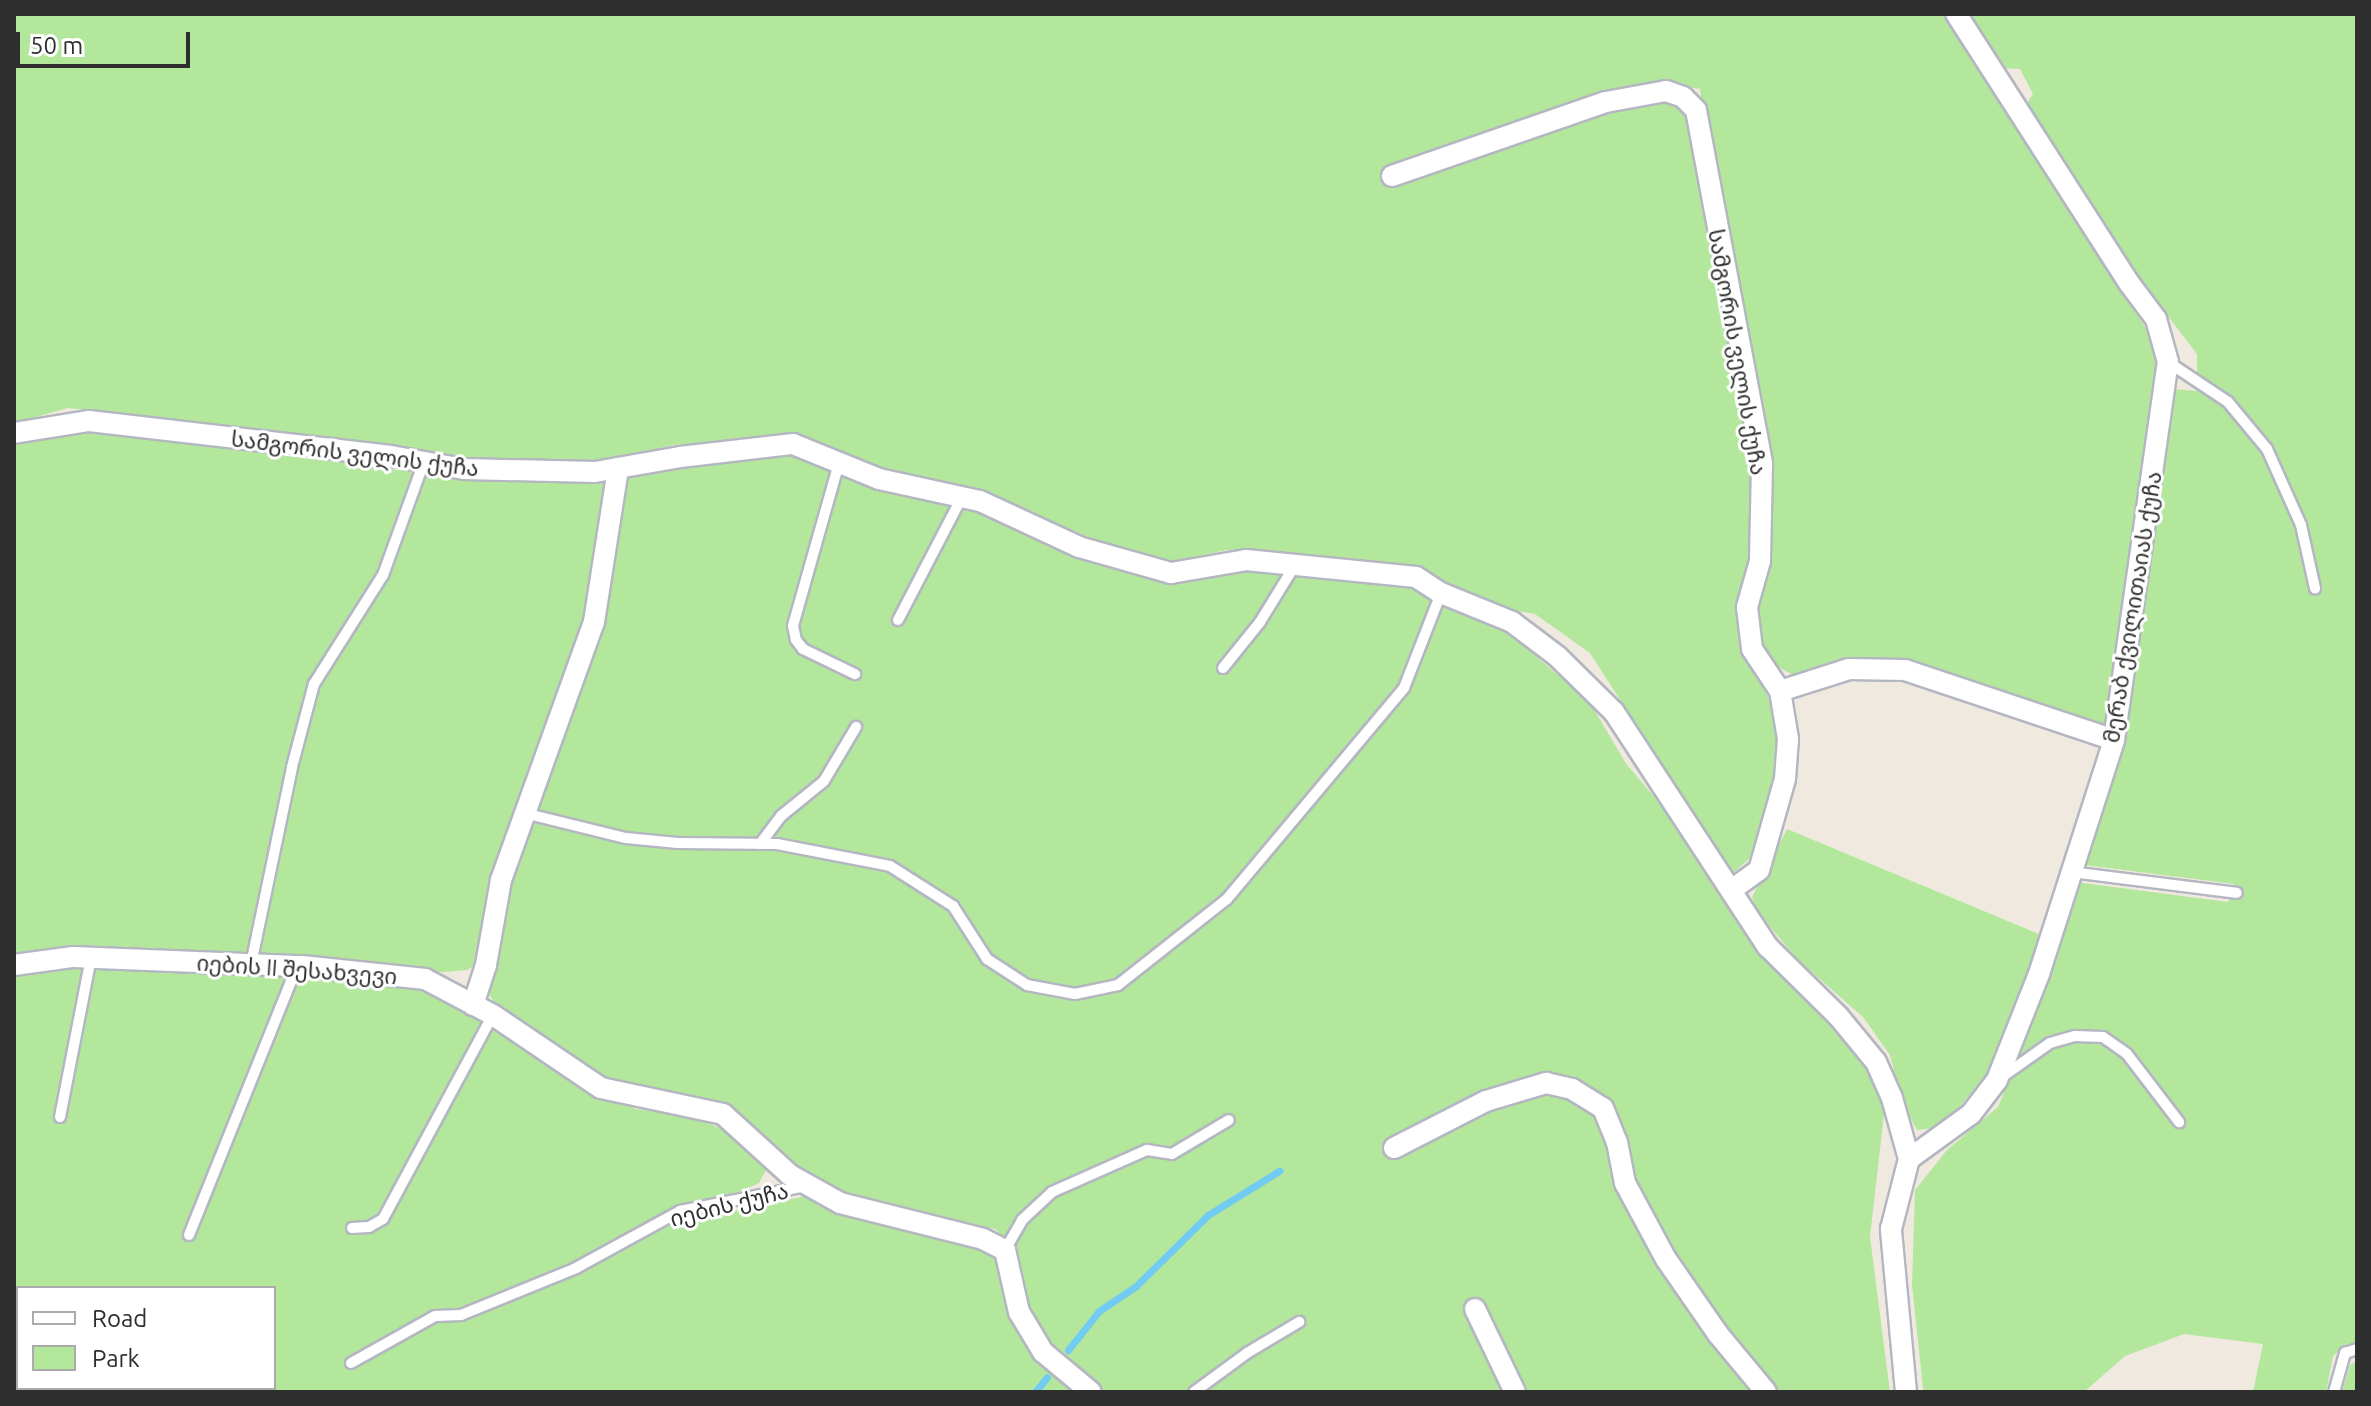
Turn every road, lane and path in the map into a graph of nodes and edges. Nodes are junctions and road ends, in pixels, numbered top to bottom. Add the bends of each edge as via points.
1 (1956, 14) edge
2 (1392, 176) dead end
3 (2168, 362) junction
4 (14, 433) edge
5 (424, 462) junction
6 (839, 463) junction
7 (618, 468) junction
8 (962, 497) junction
9 (1295, 565) junction
10 (2315, 588) dead end
11 (1441, 593) junction
12 (898, 620) dead end
13 (1223, 668) dead end
14 (855, 674) dead end
15 (1780, 691) junction
16 (856, 727) dead end
17 (2114, 740) junction
18 (524, 813) junction
19 (760, 844) junction
20 (2071, 872) junction
21 (1731, 890) junction
22 (2237, 893) dead end
23 (91, 958) junction
24 (251, 964) junction
25 (14, 965) edge
26 (297, 966) junction
27 (473, 1005) junction
28 (493, 1015) junction
29 (1997, 1080) junction
30 (60, 1117) dead end
31 (1229, 1120) dead end
32 (2179, 1122) dead end
33 (1394, 1148) dead end
34 (1909, 1159) junction
35 (808, 1185) junction
36 (352, 1228) dead end
37 (189, 1235) dead end
38 (1005, 1250) junction
39 (1475, 1309) dead end
40 (1299, 1322) dead end
41 (2357, 1349) edge
42 (351, 1363) dead end
43 (1091, 1392) edge
44 (1194, 1392) edge
45 (1515, 1392) edge
46 (1766, 1392) edge
47 (1906, 1392) edge
48 (2334, 1392) edge

1 - 3 street, მერაბ ქვილითაიას ქუჩა via 2156,319
2 - 15 street, სამგორის ველის ქუჩა via 1606,102 1666,91 1683,97 1696,110 1762,464 1760,561 1747,607 1752,649
3 - 10 lane via 2228,402 2267,449 2301,525
3 - 17 street, მერაბ ქვილითაიას ქუჩა
4 - 5 street, სამგორის ველის ქუჩა via 89,421
5 - 7 street, სამგორის ველის ქუჩა via 464,469
5 - 24 lane via 383,575 314,684
6 - 7 street, სამგორის ველის ქუჩა via 793,444
6 - 8 street, სამგორის ველის ქუჩა via 879,479
6 - 14 lane via 793,626 803,649
7 - 18 street via 594,622
8 - 9 street, სამგორის ველის ქუჩა via 1079,547 1171,573 1246,560
8 - 12 lane
9 - 11 street, სამგორის ველის ქუჩა via 1416,577
9 - 13 lane
11 - 19 lane via 1404,688 1227,899 1118,985 1075,994 1027,985 987,959 953,906 890,866
11 - 21 street, სამგორის ველის ქუჩა via 1512,622 1557,656 1614,712
15 - 17 street via 1849,669 1905,670
15 - 21 street, სამგორის ველის ქუჩა via 1788,739 1785,779 1759,870
16 - 19 lane via 824,781 781,816
17 - 20 street, მერაბ ქვილითაიას ქუჩა
18 - 19 lane via 626,838
18 - 27 street via 501,880 482,986
20 - 22 lane
20 - 29 street, მერაბ ქვილითაიას ქუჩა via 2039,974
21 - 34 street, სამგორის ველის ქუჩა via 1768,947 1876,1062
23 - 24 street, იების II შესახვევი
23 - 25 street, იების II შესახვევი
23 - 30 lane
24 - 26 street, იების II შესახვევი
26 - 27 street, იების II შესახვევი via 425,979
26 - 37 lane
27 - 28 street, იების II შესახვევი
28 - 35 street, იების II შესახვევი via 601,1088 723,1114
28 - 36 lane via 383,1219
29 - 32 lane via 2050,1043 2075,1036 2103,1037 2127,1054
29 - 34 street, მერაბ ქვილითაიას ქუჩა via 1971,1114
31 - 38 lane via 1172,1154 1147,1150 1052,1192 1022,1220
33 - 46 street via 1486,1101 1546,1083 1572,1089 1603,1108 1625,1183 1666,1259
34 - 47 street via 1891,1229
35 - 38 street, იების ქუჩა via 840,1203 983,1239
35 - 42 lane, იების ქუჩა via 680,1211 576,1268 461,1315 435,1316
38 - 43 street via 1019,1312 1043,1352
39 - 45 street
40 - 44 lane
41 - 48 lane via 2345,1353

